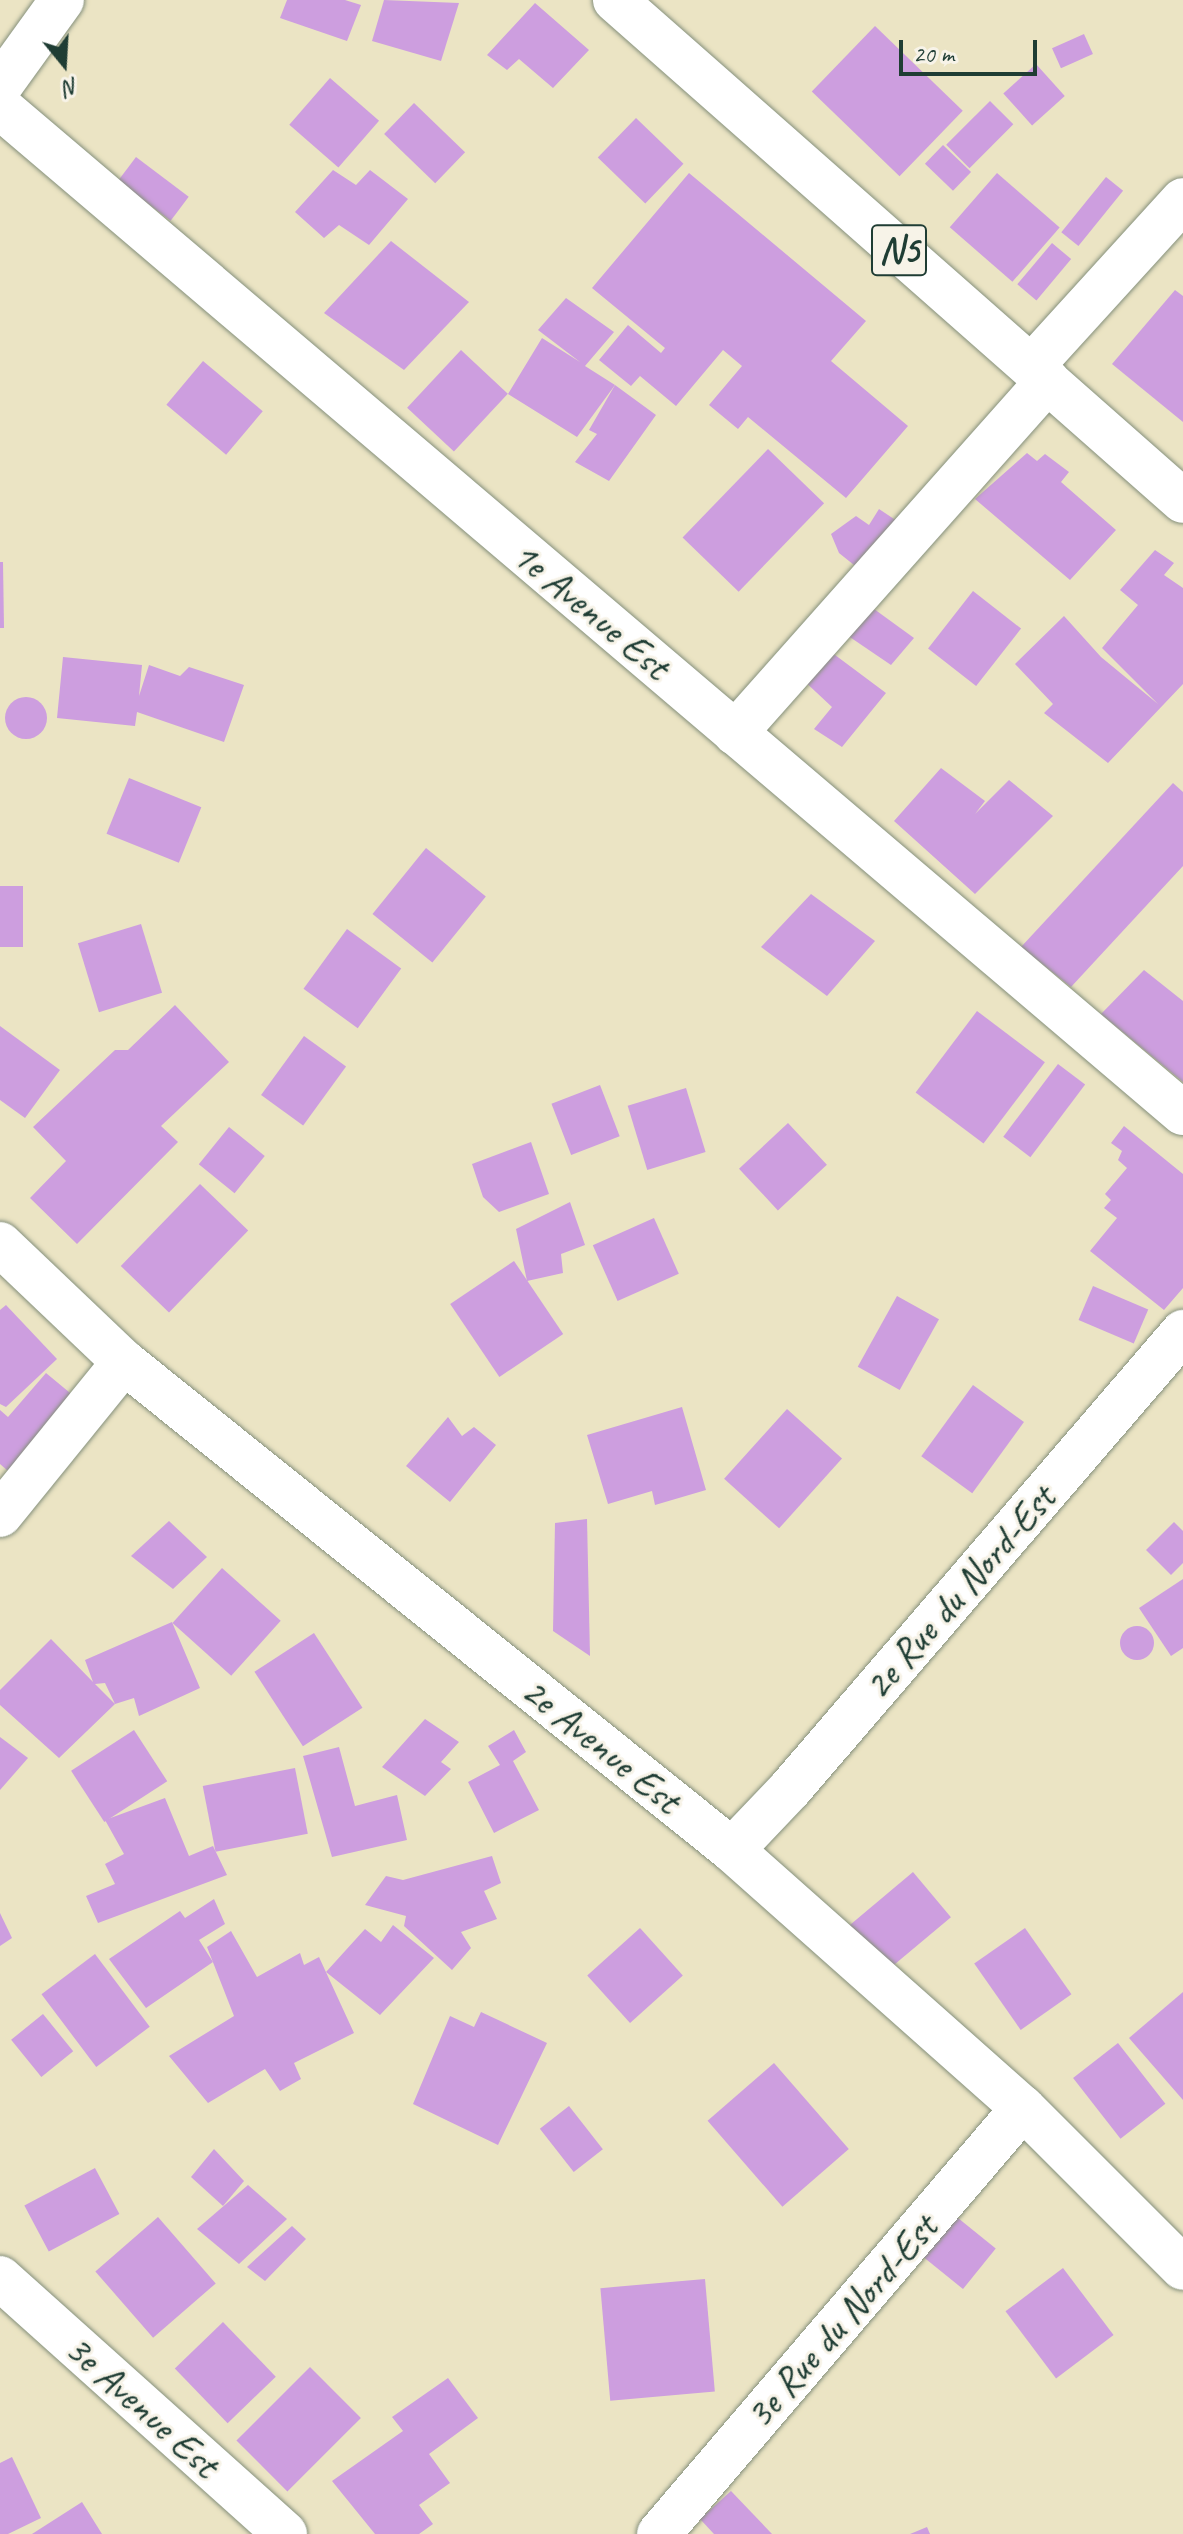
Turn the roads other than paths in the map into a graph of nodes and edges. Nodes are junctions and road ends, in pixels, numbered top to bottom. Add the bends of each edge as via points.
1 (62, 0) edge
2 (615, 0) edge
3 (0, 86) edge
4 (0, 107) edge
5 (1183, 200) edge
6 (1040, 374) junction
7 (1183, 501) edge
8 (735, 733) junction
9 (1183, 1113) edge
10 (0, 1244) edge
11 (1183, 1332) edge
12 (124, 1362) junction
13 (0, 1515) edge
14 (732, 1850) junction
15 (1023, 2108) junction
16 (1183, 2268) edge
17 (0, 2278) edge
18 (285, 2534) edge
19 (659, 2534) edge

1 - 3 main road
2 - 6 main road, N5
4 - 8 main road, 1e Avenue Est
5 - 6 main road
6 - 7 main road, N5
6 - 8 main road
8 - 9 main road, 1e Avenue Est
10 - 12 main road, 2e Avenue Est
11 - 14 main road, 2e Rue du Nord-Est
12 - 13 main road
12 - 14 main road, 2e Avenue Est
14 - 15 main road, 2e Avenue Est
15 - 16 main road, 2e Avenue Est
15 - 19 main road, 3e Rue du Nord-Est
17 - 18 main road, 3e Avenue Est

